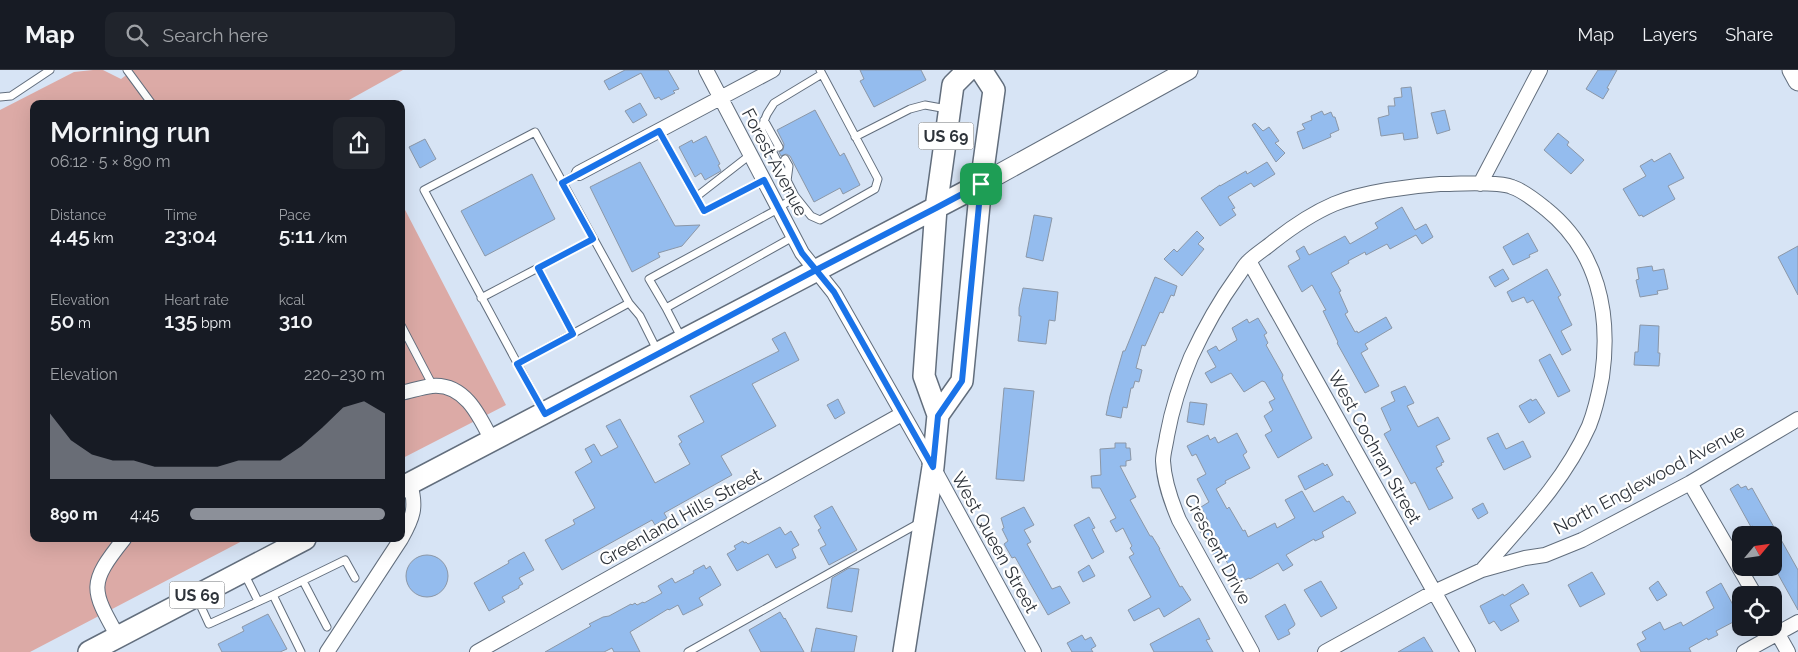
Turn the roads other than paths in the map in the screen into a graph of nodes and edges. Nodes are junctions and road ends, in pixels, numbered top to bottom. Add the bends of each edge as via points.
1 (50, 70) edge
2 (127, 70) edge
3 (706, 70) edge
4 (773, 70) edge
5 (968, 70) edge
6 (981, 70) edge
7 (1188, 70) edge
8 (1540, 70) edge
9 (1792, 70) edge
10 (821, 72) edge
11 (1798, 81) edge
12 (0, 97) edge
13 (720, 98) junction
14 (149, 100) edge
15 (950, 110) junction
16 (764, 120) junction
17 (659, 131) junction
18 (855, 137) junction
19 (779, 148) dead end
20 (750, 155) junction
21 (785, 159) dead end
22 (579, 173) joint
23 (764, 180) junction
24 (787, 181) junction
25 (562, 183) junction
26 (981, 184) junction
27 (1480, 184) junction
28 (795, 196) junction
29 (696, 197) junction
30 (936, 208) junction
31 (778, 209) junction
32 (793, 237) junction
33 (593, 239) junction
34 (1249, 261) junction
35 (538, 268) junction
36 (816, 270) junction
37 (482, 298) junction
38 (629, 303) junction
39 (666, 308) junction
40 (405, 333) edge
41 (573, 334) junction
42 (683, 340) junction
43 (658, 353) junction
44 (517, 364) junction
45 (433, 386) junction
46 (405, 392) edge
47 (545, 414) junction
48 (902, 414) junction
49 (938, 416) junction
50 (1798, 419) edge
51 (492, 441) junction
52 (933, 467) junction
53 (1690, 483) junction
54 (406, 486) edge
55 (925, 520) junction
56 (405, 530) edge
57 (122, 542) edge
58 (299, 542) edge
59 (399, 542) edge
60 (1482, 570) junction
61 (243, 572) junction
62 (355, 578) dead end
63 (303, 580) junction
64 (1750, 586) edge
65 (1434, 592) junction
66 (273, 595) junction
67 (196, 596) junction
68 (258, 601) junction
69 (1798, 622) edge
70 (327, 627) dead end
71 (1782, 628) edge
72 (1767, 636) edge
73 (1779, 636) edge
74 (118, 637) junction
75 (903, 651) edge
76 (90, 652) edge
77 (301, 652) edge
78 (327, 652) edge
79 (477, 652) edge
80 (688, 652) edge
81 (1034, 652) edge
82 (1252, 652) edge
83 (1325, 652) edge
84 (1468, 652) edge
85 (1744, 652) edge
86 (1788, 652) edge

1 - 12 lane via 11,96
2 - 14 lane
3 - 13 street, Forest Avenue
4 - 13 street
5 - 15 main road, US 69 via 953,85
6 - 26 main road, US 69 via 994,90
7 - 26 street
8 - 27 street
9 - 11 street
10 - 16 lane via 774,103
10 - 18 lane
13 - 17 street
13 - 20 street, Forest Avenue
15 - 18 lane via 925,105 910,109
15 - 30 main road, US 69
16 - 19 lane
16 - 24 lane via 761,129
17 - 22 street
17 - 29 lane
18 - 28 lane via 878,179 875,188 820,220 811,216
20 - 23 street, Forest Avenue
20 - 29 lane
21 - 24 lane via 789,166
22 - 25 lane
23 - 29 lane via 704,211
23 - 31 street, Forest Avenue
24 - 28 lane
25 - 33 lane
25 - 37 lane via 535,132 424,190
26 - 30 main road
26 - 49 main road via 962,381
27 - 34 street, Crescent Drive via 1421,185 1377,192 1335,204 1293,227
27 - 60 street, Crescent Drive via 1511,186 1535,200 1574,238 1589,262 1599,288 1604,325 1600,391 1576,453 1558,481
28 - 31 lane
30 - 36 main road
30 - 49 main road via 924,376
31 - 32 street, Forest Avenue
31 - 39 lane via 649,279
32 - 36 street, Forest Avenue
32 - 39 lane
33 - 35 lane
33 - 38 lane
34 - 65 street, West Cochran Street
34 - 82 street, Crescent Drive via 1222,297 1201,335 1171,416 1163,458 1171,502
35 - 37 lane
35 - 41 lane
36 - 42 main road
36 - 48 street, West Queen Street via 834,292
37 - 44 lane
38 - 41 lane
38 - 43 lane via 640,316
39 - 42 lane
40 - 45 lane
41 - 44 lane
42 - 43 main road
43 - 47 main road
44 - 47 lane
45 - 46 street
45 - 51 street via 448,388 466,398 478,413
47 - 51 main road
48 - 52 street, West Queen Street
48 - 79 street, Greenland Hills Street
49 - 52 main road
50 - 53 street, North Englewood Avenue
51 - 54 main road
52 - 55 main road
52 - 81 street, West Queen Street
53 - 60 street, North Englewood Avenue via 1582,540 1545,555
53 - 64 street
54 - 56 street via 415,499
55 - 75 main road
55 - 80 lane
57 - 74 street via 111,555 96,586 100,604
58 - 61 main road, US 69
59 - 78 street
60 - 65 street, North Englewood Avenue
61 - 67 main road, US 69
61 - 68 lane
62 - 63 lane via 345,560
63 - 66 lane
63 - 70 lane
65 - 83 street, North Englewood Avenue
65 - 84 street, West Cochran Street
66 - 68 lane
66 - 77 lane
67 - 68 lane via 209,624
67 - 74 main road, US 69
69 - 71 street
72 - 85 street
73 - 86 street
74 - 76 main road, US 69

